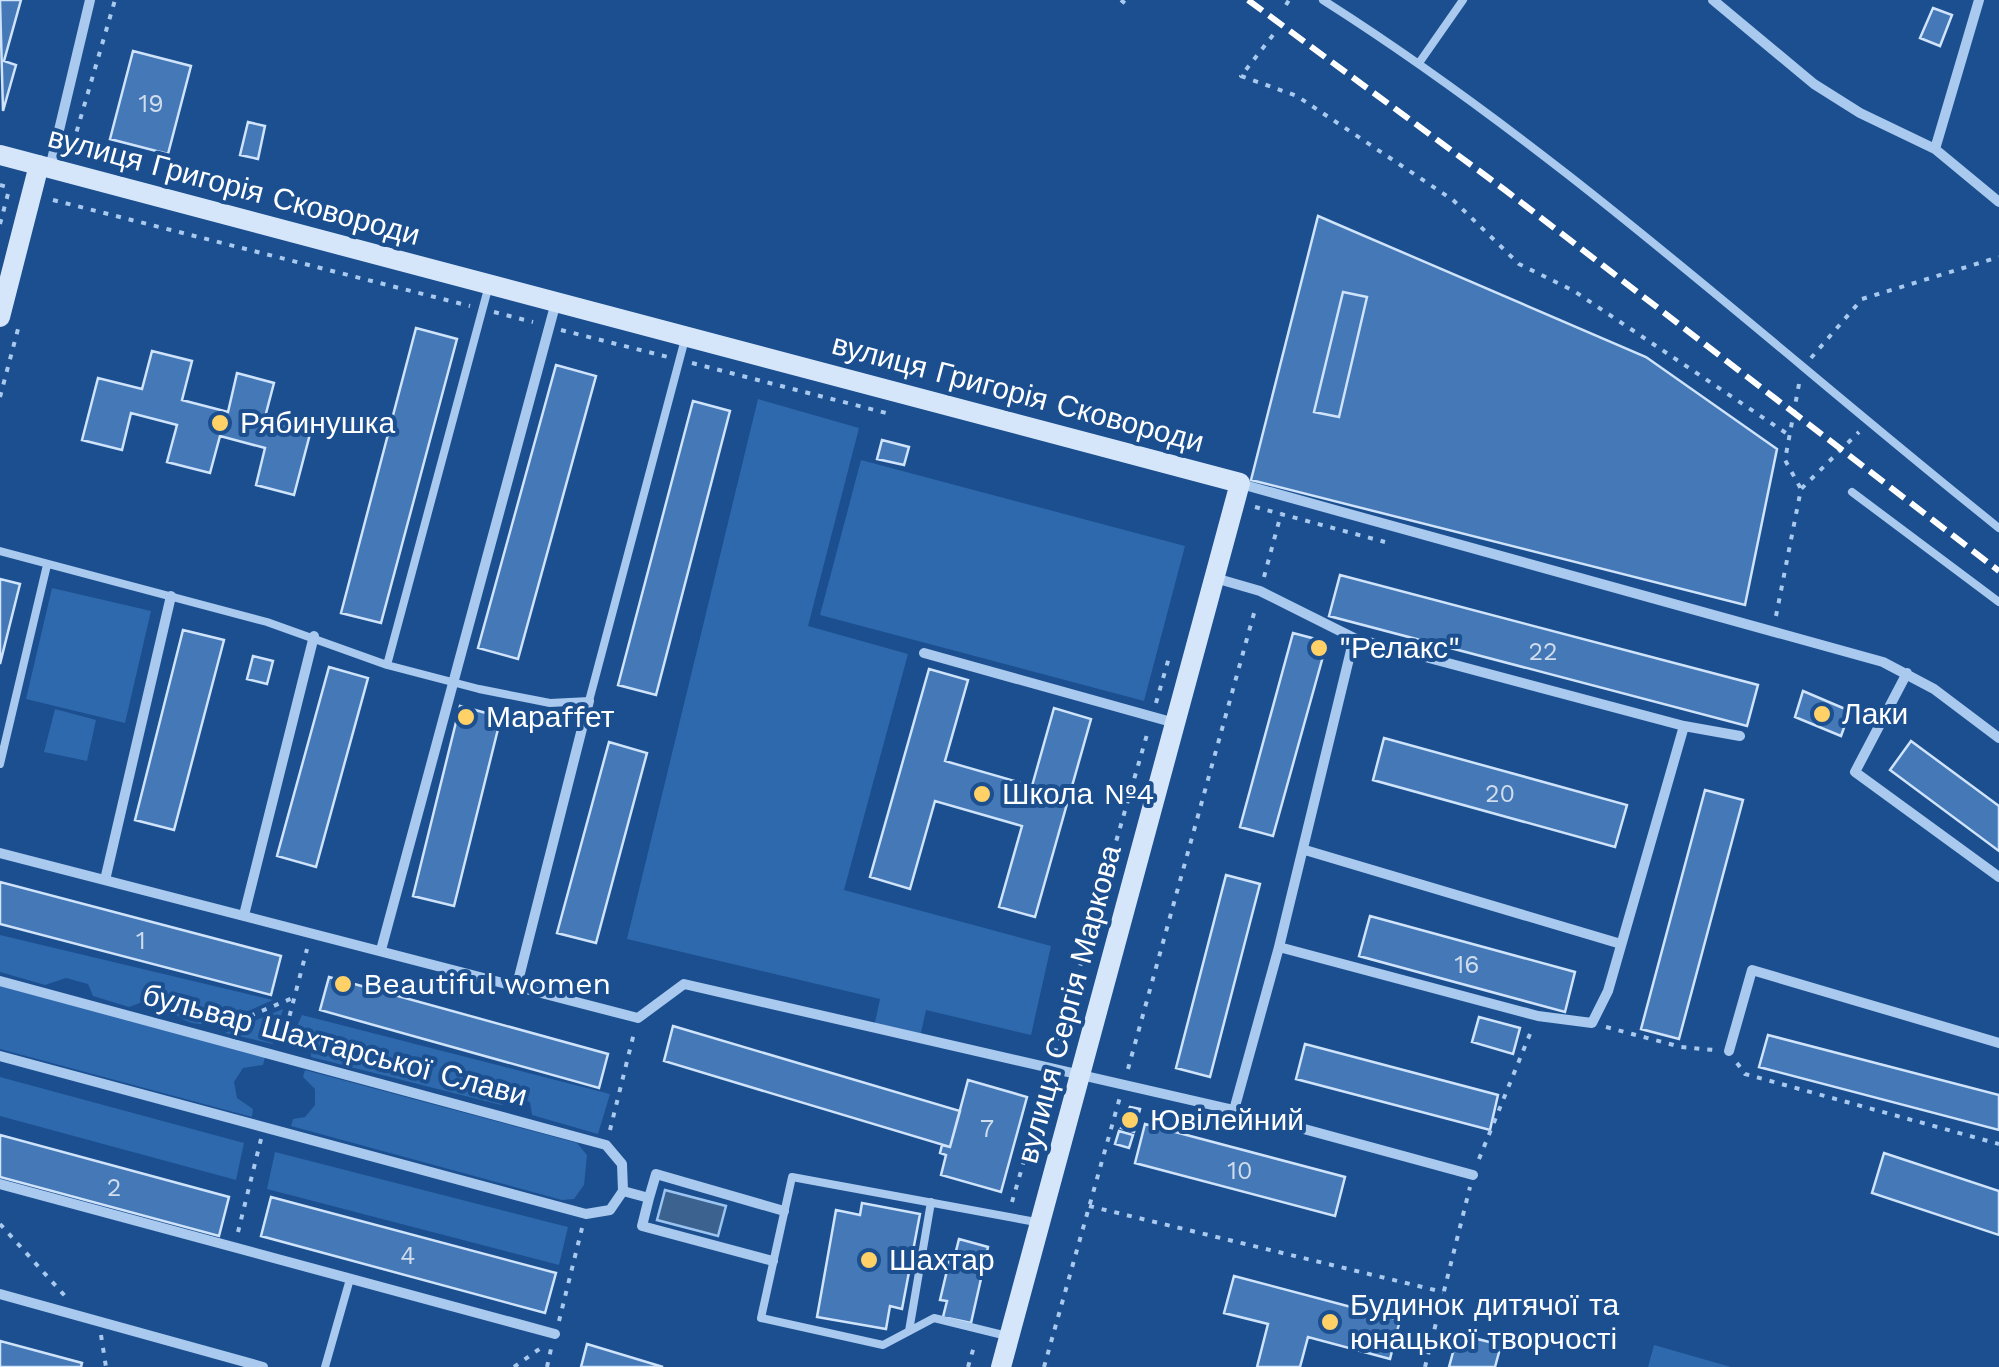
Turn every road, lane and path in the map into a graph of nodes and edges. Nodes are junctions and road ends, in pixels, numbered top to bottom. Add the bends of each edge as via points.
1 (90, 0) edge
2 (114, 0) edge
3 (1121, 0) edge
4 (1323, 0) edge
5 (1463, 0) edge
6 (1713, 0) edge
7 (1979, 0) edge
8 (1128, 6) dead end
9 (1272, 35) dead end
10 (1419, 63) junction
11 (71, 147) dead end
12 (1935, 149) junction
13 (0, 156) edge
14 (44, 167) junction
15 (10, 188) dead end
16 (52, 200) dead end
17 (1999, 202) edge
18 (0, 224) edge
19 (1999, 258) edge
20 (489, 285) junction
21 (556, 302) junction
22 (482, 309) junction
23 (0, 317) edge
24 (549, 326) junction
25 (686, 335) junction
26 (681, 360) junction
27 (1802, 369) junction
28 (891, 414) dead end
29 (1868, 423) junction
30 (1790, 435) junction
31 (1801, 488) junction
32 (1852, 492) dead end
33 (1242, 494) junction
34 (1282, 514) junction
35 (1999, 528) edge
36 (1397, 546) dead end
37 (0, 551) edge
38 (47, 565) junction
39 (1215, 578) junction
40 (1260, 590) junction
41 (171, 596) junction
42 (1999, 602) edge
43 (1773, 630) junction
44 (314, 636) junction
45 (1354, 638) junction
46 (1174, 643) dead end
47 (924, 653) dead end
48 (387, 665) junction
49 (1907, 673) junction
50 (452, 681) junction
51 (590, 701) junction
52 (1152, 716) junction
53 (1176, 724) junction
54 (1684, 726) junction
55 (1740, 736) dead end
56 (1999, 738) edge
57 (0, 764) edge
58 (1305, 850) junction
59 (0, 854) edge
60 (1999, 877) edge
61 (105, 880) junction
62 (244, 915) junction
63 (311, 933) junction
64 (1621, 944) junction
65 (1279, 946) junction
66 (381, 950) junction
67 (0, 981) edge
68 (518, 986) junction
69 (295, 997) junction
70 (638, 1018) junction
71 (1592, 1023) junction
72 (205, 1035) junction
73 (1999, 1043) edge
74 (1729, 1051) junction
75 (0, 1056) edge
76 (280, 1056) junction
77 (1051, 1067) junction
78 (1081, 1074) junction
79 (1124, 1083) junction
80 (1234, 1110) junction
81 (263, 1130) junction
82 (1999, 1144) edge
83 (606, 1145) junction
84 (1473, 1175) dead end
85 (0, 1184) edge
86 (623, 1191) junction
87 (649, 1198) junction
88 (931, 1202) junction
89 (1089, 1206) junction
90 (784, 1210) junction
91 (586, 1214) junction
92 (1008, 1216) junction
93 (1041, 1222) junction
94 (0, 1224) edge
95 (234, 1250) junction
96 (773, 1261) junction
97 (350, 1279) junction
98 (1444, 1292) dead end
99 (0, 1294) edge
100 (85, 1318) junction
101 (98, 1321) junction
102 (979, 1329) junction
103 (909, 1331) junction
104 (555, 1334) joint
105 (1010, 1337) junction
106 (106, 1367) edge
107 (263, 1367) edge
108 (324, 1367) edge
109 (514, 1367) edge
110 (547, 1367) edge
111 (968, 1367) edge
112 (1001, 1367) edge
113 (1044, 1367) edge

1 - 14 street
2 - 11 path
3 - 8 path
4 - 10 lane
5 - 10 lane
6 - 12 street via 1814,84
7 - 12 street
9 - 30 path via 1240,76 1297,96 1452,200 1518,264 1574,291
10 - 27 lane via 1621,217
12 - 17 street
13 - 14 street, вулиця Григорія Сковороди
14 - 20 street, вулиця Григорія Сковороди
14 - 23 street
15 - 18 path
16 - 22 path
19 - 27 path via 1862,299
20 - 21 street, вулиця Григорія Сковороди
20 - 22 lane
21 - 24 street
21 - 25 street, вулиця Григорія Сковороди
22 - 24 path
22 - 48 lane
24 - 26 path
24 - 50 street
25 - 26 lane
25 - 33 street, вулиця Григорія Сковороди
26 - 28 path
26 - 51 lane
27 - 29 lane
27 - 30 path
29 - 31 path
29 - 35 lane
30 - 31 path via 1785,460
31 - 43 path
32 - 42 lane
33 - 34 path
33 - 39 street, вулиця Сергія Маркова
33 - 43 street, вулиця Григорія Сковороди
34 - 36 path
34 - 40 path
37 - 38 lane
38 - 41 lane
38 - 57 lane
39 - 40 street
39 - 53 street, вулиця Сергія Маркова
40 - 45 street
40 - 79 path
41 - 44 lane
41 - 61 street
43 - 49 street, вулиця Григорія Сковороди
44 - 48 lane
44 - 62 street
45 - 54 street
45 - 58 street
46 - 52 path
47 - 52 street
48 - 50 lane
49 - 56 street, вулиця Григорія Сковороди
49 - 60 street via 1856,772
50 - 51 lane via 550,703
50 - 66 street
51 - 68 street
52 - 53 street
52 - 77 path
53 - 78 street, вулиця Сергія Маркова
54 - 55 street
54 - 64 street
58 - 64 street
58 - 65 street
59 - 61 street
61 - 62 street
62 - 63 street
63 - 66 street
63 - 69 path
64 - 71 street
65 - 71 street via 1538,1016
65 - 80 street
66 - 68 street
67 - 72 street, бульвар Шахтарської Слави
68 - 70 street
69 - 72 path
69 - 76 path
70 - 77 street via 684,984
70 - 83 path
71 - 74 path
72 - 76 street, бульвар Шахтарської Слави
73 - 74 street via 1752,970
74 - 82 path via 1745,1074
75 - 81 street
76 - 83 street, бульвар Шахтарської Слави
77 - 78 street
77 - 92 path
78 - 79 street
78 - 93 street, вулиця Сергія Маркова
79 - 80 street
79 - 89 path
80 - 84 street
81 - 91 street
81 - 95 path
83 - 86 street via 622,1164
85 - 95 street
86 - 87 street
86 - 91 street via 610,1210
87 - 90 street via 656,1174
87 - 96 street via 642,1226
88 - 90 lane via 792,1177
88 - 92 lane
88 - 103 lane
89 - 98 path
89 - 113 path
90 - 96 lane
91 - 104 path
92 - 93 lane
93 - 105 street, вулиця Сергія Маркова
94 - 100 path
95 - 97 street
96 - 103 lane via 761,1318 883,1345
97 - 104 street
97 - 108 lane
99 - 100 street
100 - 101 street
101 - 106 path
101 - 107 street
102 - 103 lane via 934,1318
102 - 105 lane
102 - 111 path
105 - 112 street, вулиця Сергія Маркова
109 - 110 path via 554,1340

